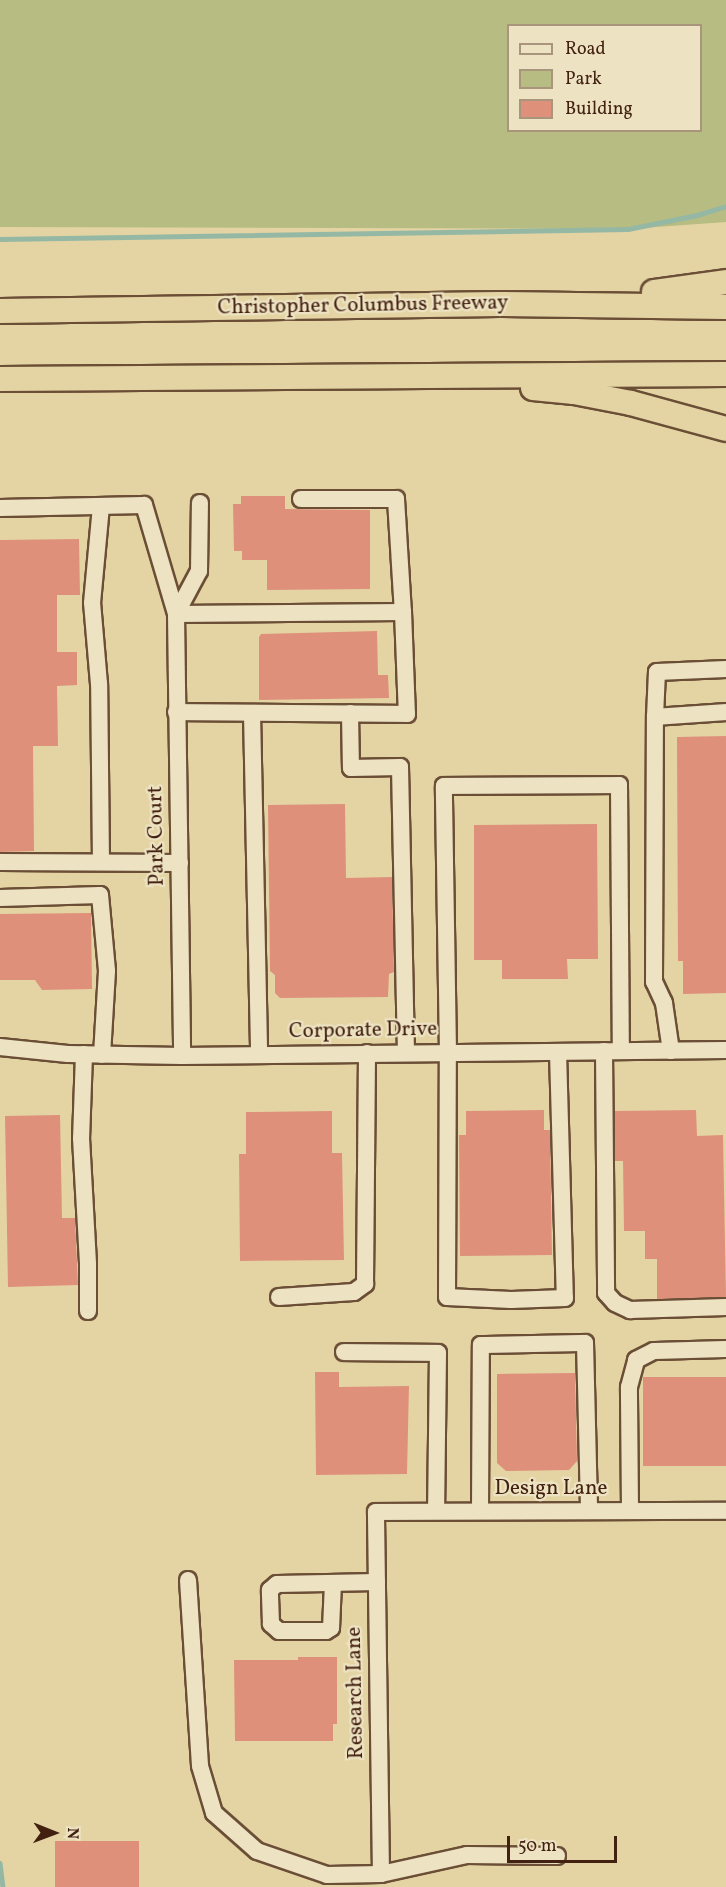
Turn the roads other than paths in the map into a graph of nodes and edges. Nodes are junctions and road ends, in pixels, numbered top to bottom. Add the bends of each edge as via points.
1 (726, 282) edge
2 (503, 304) junction
3 (726, 307) edge
4 (0, 311) edge
5 (366, 374) junction
6 (726, 374) edge
7 (0, 379) edge
8 (726, 429) edge
9 (301, 499) dead end
10 (200, 503) dead end
11 (101, 506) junction
12 (0, 508) edge
13 (403, 612) junction
14 (176, 615) junction
15 (726, 669) edge
16 (176, 712) junction
17 (252, 712) junction
18 (726, 712) edge
19 (350, 713) junction
20 (655, 717) junction
21 (0, 862) edge
22 (101, 862) junction
23 (180, 863) junction
24 (0, 898) edge
25 (0, 1047) edge
26 (726, 1050) edge
27 (612, 1051) junction
28 (671, 1051) junction
29 (558, 1052) junction
30 (367, 1053) junction
31 (406, 1053) junction
32 (448, 1053) junction
33 (84, 1054) junction
34 (102, 1055) junction
35 (259, 1055) junction
36 (182, 1056) junction
37 (279, 1297) dead end
38 (726, 1307) edge
39 (88, 1311) dead end
40 (726, 1349) edge
41 (344, 1352) dead end
42 (436, 1511) junction
43 (480, 1511) junction
44 (589, 1511) junction
45 (630, 1511) junction
46 (726, 1511) edge
47 (376, 1512) joint
48 (188, 1580) dead end
49 (377, 1582) junction
50 (333, 1583) dead end
51 (557, 1856) dead end
52 (381, 1874) junction

1 - 2 highway via 684,290
2 - 3 highway, Christopher Columbus Freeway
2 - 4 highway, Christopher Columbus Freeway
5 - 6 highway
5 - 7 highway
5 - 8 highway via 574,392
9 - 13 street via 396,499
10 - 14 street via 199,571
11 - 12 street
11 - 14 street via 144,506
11 - 22 street via 92,603 99,684
13 - 14 street
13 - 19 street via 407,714
14 - 16 street, Park Court
15 - 20 street via 657,672
16 - 17 street
16 - 23 street, Park Court
17 - 19 street
17 - 35 street
18 - 20 street
19 - 31 street via 351,768 400,767
20 - 28 street via 654,982 664,1003
21 - 22 street
22 - 23 street
23 - 36 street, Park Court
24 - 34 street via 100,895 107,971
25 - 33 street, Corporate Drive
26 - 28 street, Corporate Drive
27 - 28 street, Corporate Drive
27 - 29 street, Corporate Drive
27 - 32 street via 619,785 444,786
27 - 38 street via 606,1293 630,1310
29 - 32 street, Corporate Drive
29 - 32 street via 566,1298 511,1300 447,1297
30 - 31 street, Corporate Drive
30 - 35 street, Corporate Drive
30 - 37 street via 365,1284 354,1292
31 - 32 street, Corporate Drive
33 - 34 street, Corporate Drive
33 - 39 street via 81,1138
34 - 36 street, Corporate Drive
35 - 36 street, Corporate Drive
40 - 45 street via 654,1351 636,1360 629,1387
41 - 42 street via 438,1353
42 - 43 street, Design Lane
42 - 47 street, Design Lane
43 - 44 street, Design Lane
43 - 44 street via 481,1345 585,1343
44 - 45 street, Design Lane
45 - 46 street, Design Lane
47 - 49 street, Research Lane
48 - 52 street via 200,1766 214,1814 256,1851 327,1875
49 - 50 street
49 - 52 street, Research Lane
51 - 52 street via 467,1855

